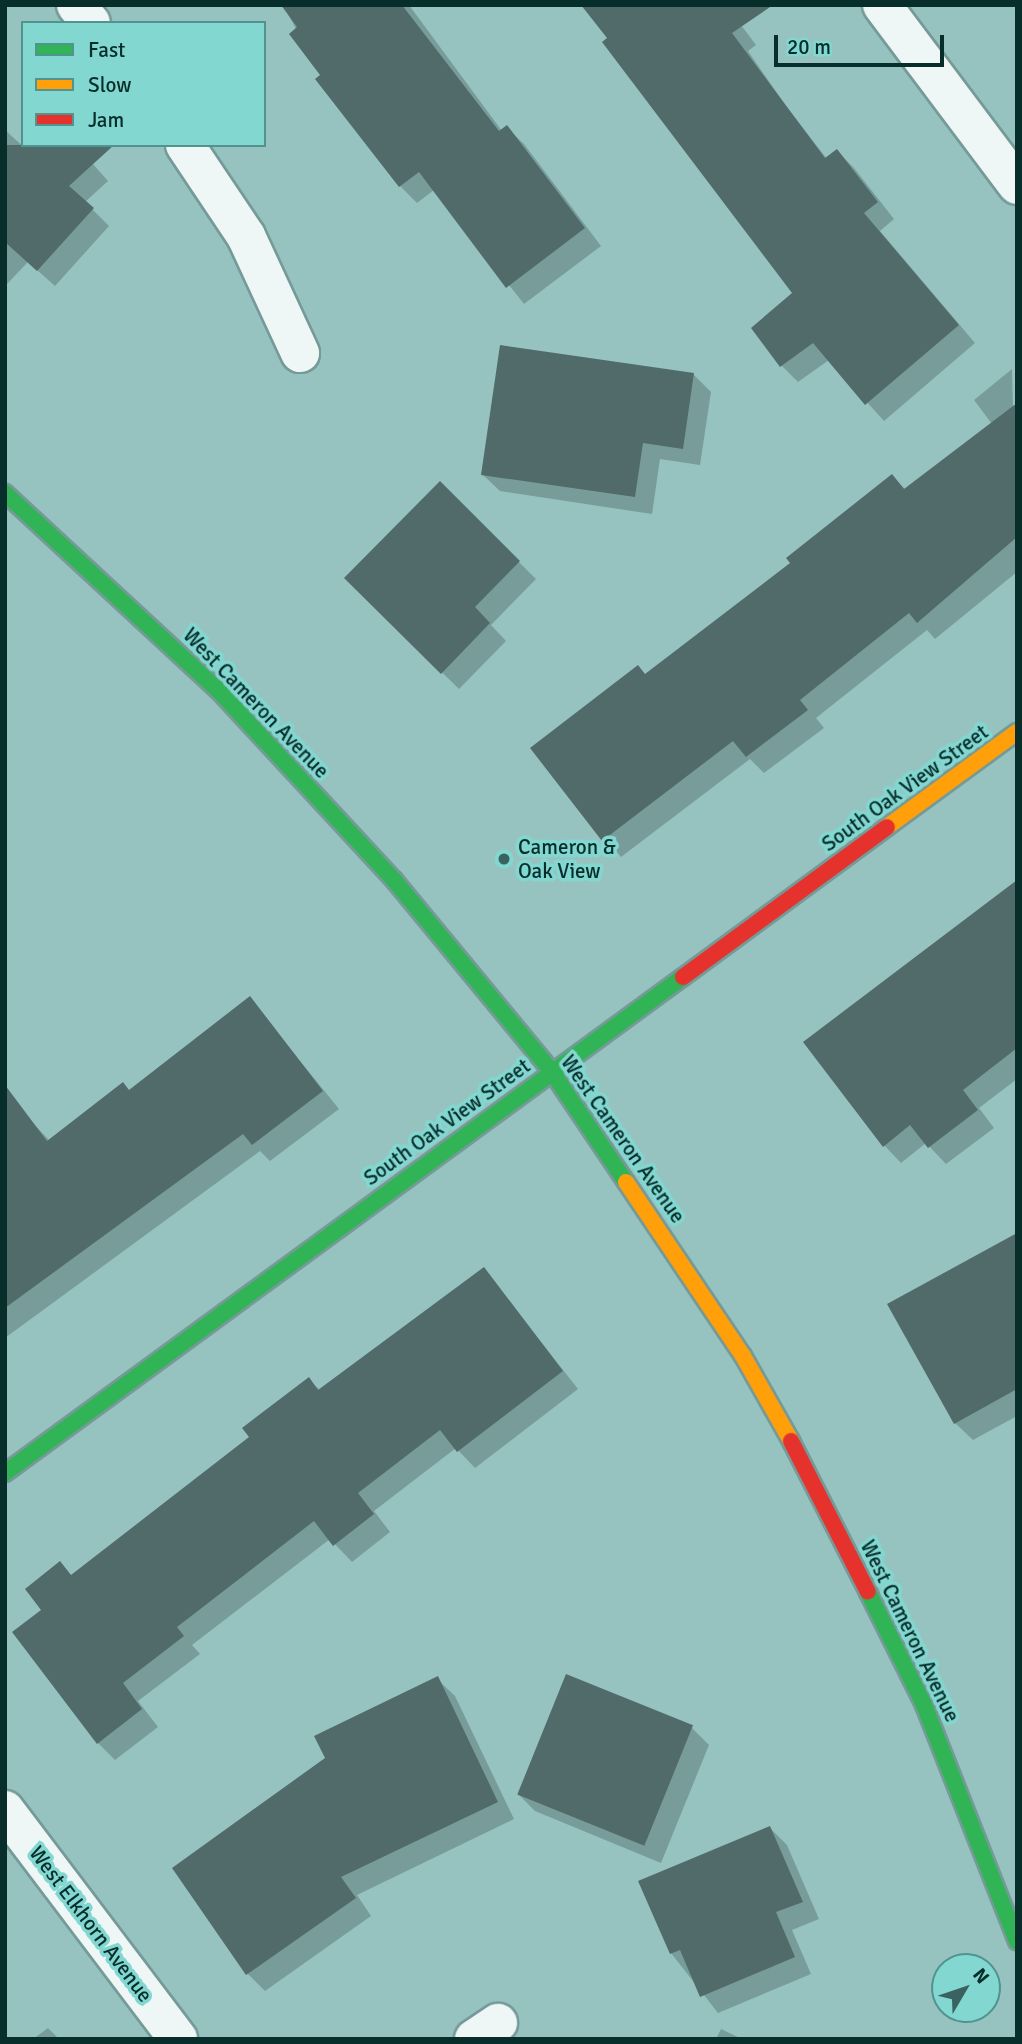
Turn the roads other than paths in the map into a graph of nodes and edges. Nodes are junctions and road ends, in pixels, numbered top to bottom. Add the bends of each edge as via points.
1 (76, 5) edge
2 (882, 5) edge
3 (89, 21) edge
4 (186, 147) edge
5 (1017, 185) edge
6 (300, 353) dead end
7 (5, 493) edge
8 (1017, 732) edge
9 (552, 1072) junction
10 (5, 1473) edge
11 (5, 1810) edge
12 (1017, 1941) edge
13 (178, 2039) edge

1 - 3 street
2 - 5 street
4 - 6 street via 246,236
7 - 9 street, West Cameron Avenue via 218,690 394,880
8 - 9 street, South Oak View Street
9 - 10 street, South Oak View Street
9 - 12 street, West Cameron Avenue via 743,1356 806,1468 924,1705
11 - 13 street, West Elkhorn Avenue

